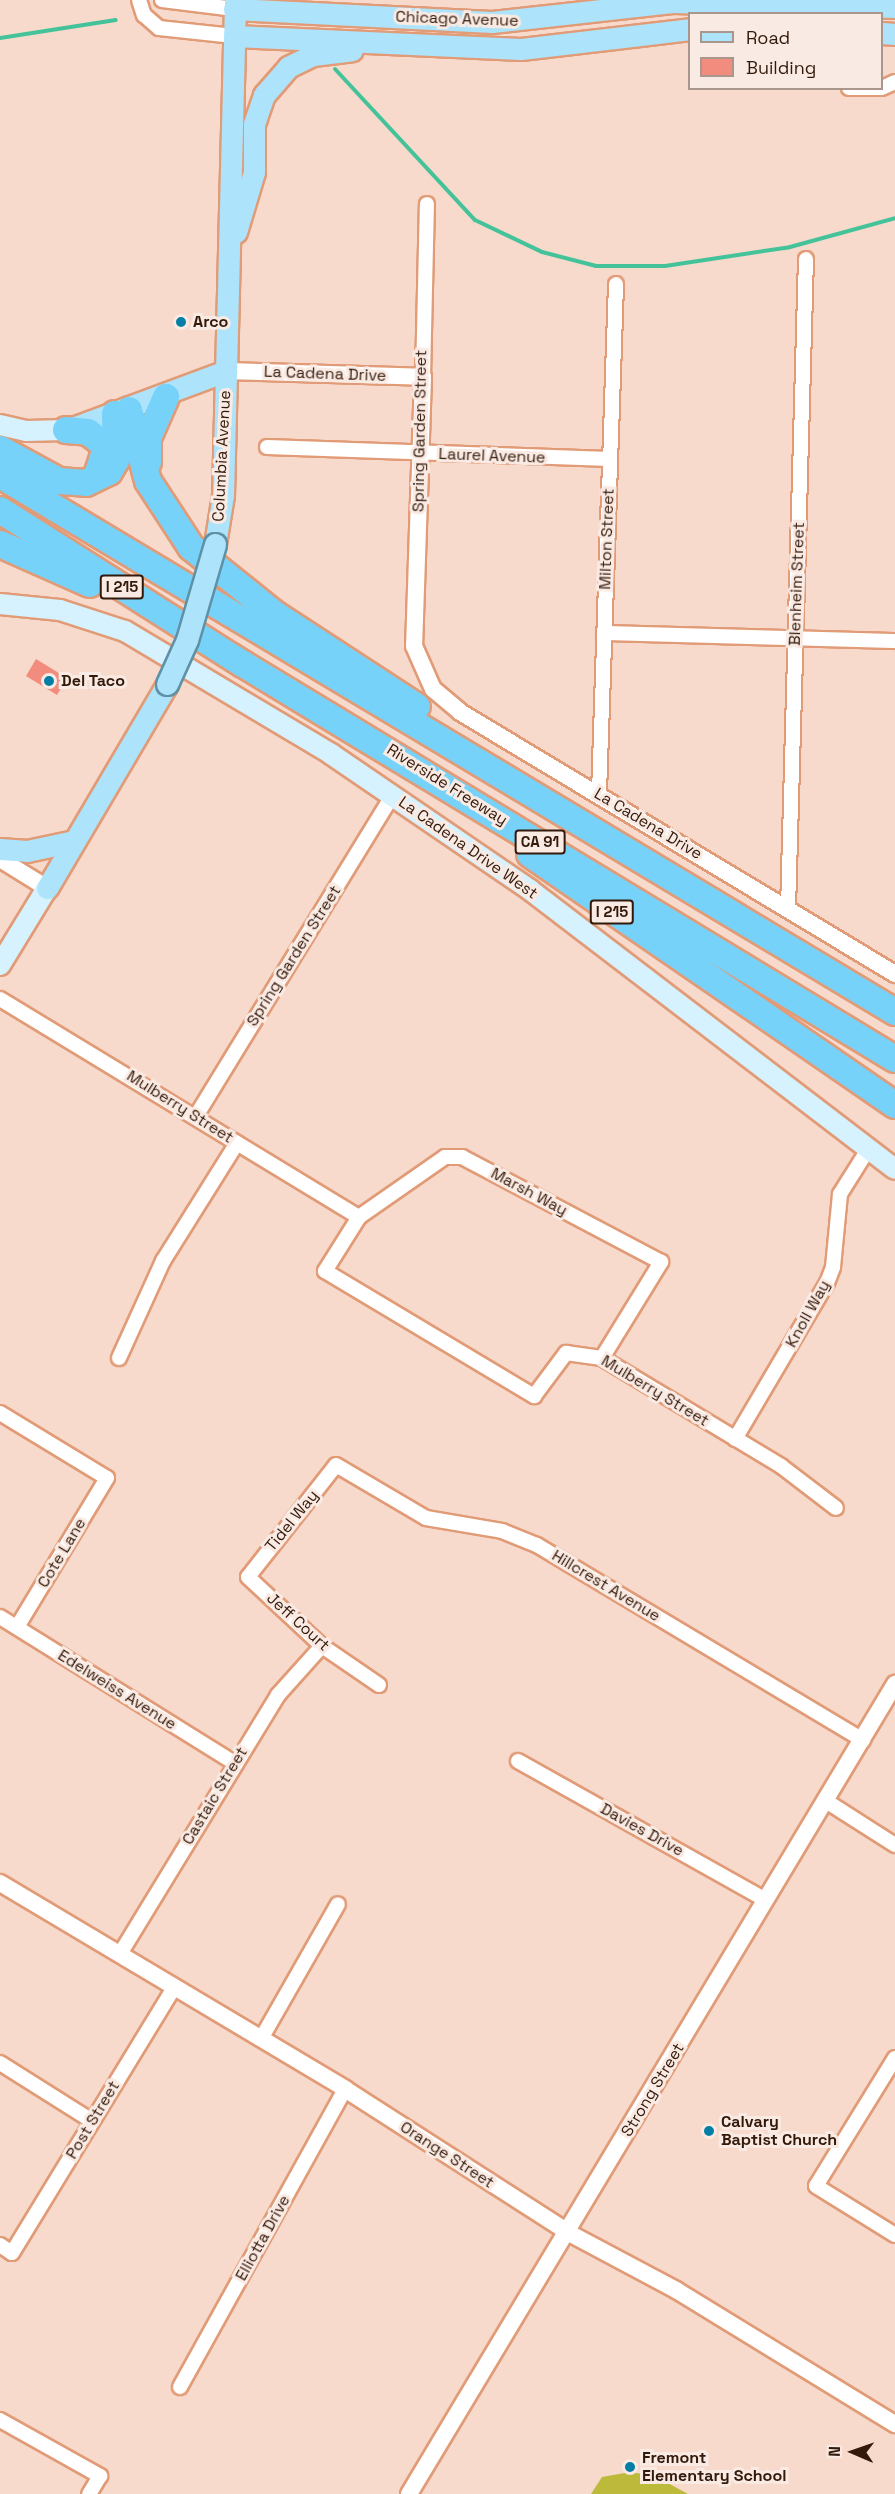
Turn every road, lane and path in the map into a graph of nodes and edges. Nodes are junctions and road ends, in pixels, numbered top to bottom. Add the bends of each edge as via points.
1 (139, 0) edge
2 (162, 0) edge
3 (235, 5) edge
4 (895, 7) edge
5 (838, 9) edge
6 (688, 28) edge
7 (234, 36) junction
8 (418, 45) junction
9 (427, 204) dead end
10 (229, 248) junction
11 (806, 259) dead end
12 (616, 284) dead end
13 (226, 371) junction
14 (423, 377) junction
15 (166, 397) junction
16 (122, 412) junction
17 (0, 425) edge
18 (66, 430) junction
19 (267, 447) dead end
20 (0, 449) edge
21 (420, 453) junction
22 (610, 459) junction
23 (0, 475) edge
24 (148, 481) junction
25 (86, 483) junction
26 (0, 510) edge
27 (0, 544) edge
28 (0, 604) edge
29 (604, 633) junction
30 (796, 638) junction
31 (895, 641) edge
32 (417, 657) joint
33 (243, 664) junction
34 (332, 713) junction
35 (498, 775) junction
36 (599, 794) junction
37 (392, 796) junction
38 (74, 841) junction
39 (0, 849) edge
40 (0, 859) edge
41 (47, 888) junction
42 (788, 910) junction
43 (0, 965) edge
44 (749, 971) junction
45 (895, 974) edge
46 (0, 999) edge
47 (895, 1012) edge
48 (895, 1059) edge
49 (895, 1071) edge
50 (895, 1106) edge
51 (196, 1116) junction
52 (237, 1143) junction
53 (869, 1148) junction
54 (895, 1168) edge
55 (359, 1217) junction
56 (325, 1271) joint
57 (119, 1358) dead end
58 (602, 1358) junction
59 (0, 1413) edge
60 (735, 1439) junction
61 (336, 1465) joint
62 (836, 1508) dead end
63 (248, 1577) joint
64 (0, 1617) edge
65 (17, 1628) junction
66 (322, 1646) junction
67 (895, 1684) edge
68 (379, 1685) dead end
69 (863, 1740) junction
70 (518, 1761) dead end
71 (235, 1763) junction
72 (826, 1801) junction
73 (895, 1845) edge
74 (0, 1883) edge
75 (766, 1900) junction
76 (338, 1904) dead end
77 (120, 1954) junction
78 (174, 1988) junction
79 (261, 2039) junction
80 (895, 2058) edge
81 (0, 2063) edge
82 (345, 2089) junction
83 (92, 2121) junction
84 (568, 2233) junction
85 (895, 2235) edge
86 (0, 2245) edge
87 (180, 2387) dead end
88 (0, 2420) edge
89 (895, 2424) edge
90 (89, 2494) edge
91 (409, 2494) edge

1 - 7 street via 144,15 159,28
2 - 3 street
3 - 5 main road, Chicago Avenue via 492,22 672,2
3 - 7 main road, Columbia Avenue
4 - 5 main road, Chicago Avenue
6 - 8 main road, Chicago Avenue via 521,49
7 - 8 main road, Chicago Avenue
7 - 10 main road, Columbia Avenue
8 - 10 main road via 313,55 288,67 276,79 255,124 254,172
9 - 14 street, Spring Garden Street
10 - 13 main road, Columbia Avenue
11 - 30 street, Blenheim Street
12 - 22 street, Milton Street
13 - 14 street, La Cadena Drive
13 - 15 main road
13 - 38 main road, Columbia Avenue, bridge via 223,495 203,594 167,684
14 - 21 street, Spring Garden Street
15 - 16 main road
15 - 24 highway via 148,438
16 - 18 main road
16 - 24 highway
16 - 25 highway via 116,460 109,472
17 - 18 main road via 26,432
18 - 25 highway via 95,435 105,451 98,473
19 - 21 street, Laurel Avenue
20 - 25 highway via 59,481
21 - 22 street, Laurel Avenue
21 - 32 street, Spring Garden Street
22 - 29 street, Milton Street
23 - 35 highway, Riverside Freeway / I 215
24 - 35 highway via 192,547 276,615 441,723
26 - 33 highway, Riverside Freeway / I 215
27 - 33 highway via 85,581 209,653
28 - 37 main road, La Cadena Drive West via 60,610 125,631
29 - 30 street
29 - 36 street, Milton Street
30 - 31 street
30 - 42 street, Blenheim Street
32 - 36 street, La Cadena Drive via 443,700
33 - 34 highway, Riverside Freeway / I 215
34 - 44 highway, Riverside Freeway / CA 91
34 - 50 highway, I 215
35 - 47 highway, Riverside Freeway / I 215
36 - 42 street, La Cadena Drive
37 - 51 street, Spring Garden Street
37 - 53 main road, La Cadena Drive West via 563,914
38 - 39 main road via 27,851
38 - 41 main road, Columbia Avenue
40 - 41 street
41 - 43 main road, Columbia Avenue
42 - 45 street, La Cadena Drive
44 - 48 highway, Riverside Freeway / CA 91
44 - 49 highway
46 - 51 street, Mulberry Street
51 - 52 street, Mulberry Street
52 - 55 street, Mulberry Street
52 - 57 street via 163,1261
53 - 54 main road, La Cadena Drive West
53 - 60 street, Knoll Way via 840,1194 833,1267 827,1283
55 - 56 street, Marsh Way
55 - 58 street, Marsh Way via 445,1157 462,1157 661,1262
56 - 58 street, Mulberry Street via 534,1396 566,1353
58 - 60 street, Mulberry Street
59 - 65 street, Cote Lane via 107,1478
60 - 62 street, Mulberry Street
61 - 63 street, Tidel Way
61 - 69 street, Hillcrest Avenue via 426,1518 502,1531 537,1545
63 - 66 street, Jeff Court
64 - 65 street, Edelweiss Avenue
65 - 71 street, Edelweiss Avenue
66 - 68 street, Jeff Court
66 - 71 street, Castaic Street via 278,1695
67 - 69 street, Strong Street
69 - 72 street, Strong Street
70 - 75 street, Davies Drive
71 - 77 street, Castaic Street
72 - 73 street
72 - 75 street, Strong Street
74 - 77 street, Orange Street
75 - 84 street, Strong Street
76 - 79 street
77 - 78 street, Orange Street
78 - 79 street, Orange Street
78 - 83 street, Post Street
79 - 82 street, Orange Street
80 - 85 street via 816,2186
81 - 83 street
82 - 84 street, Orange Street
82 - 87 street, Elliotta Drive
83 - 86 street, Post Street via 12,2253
84 - 89 street, Orange Street via 676,2290
84 - 91 street, Strong Street
88 - 90 street via 100,2476

